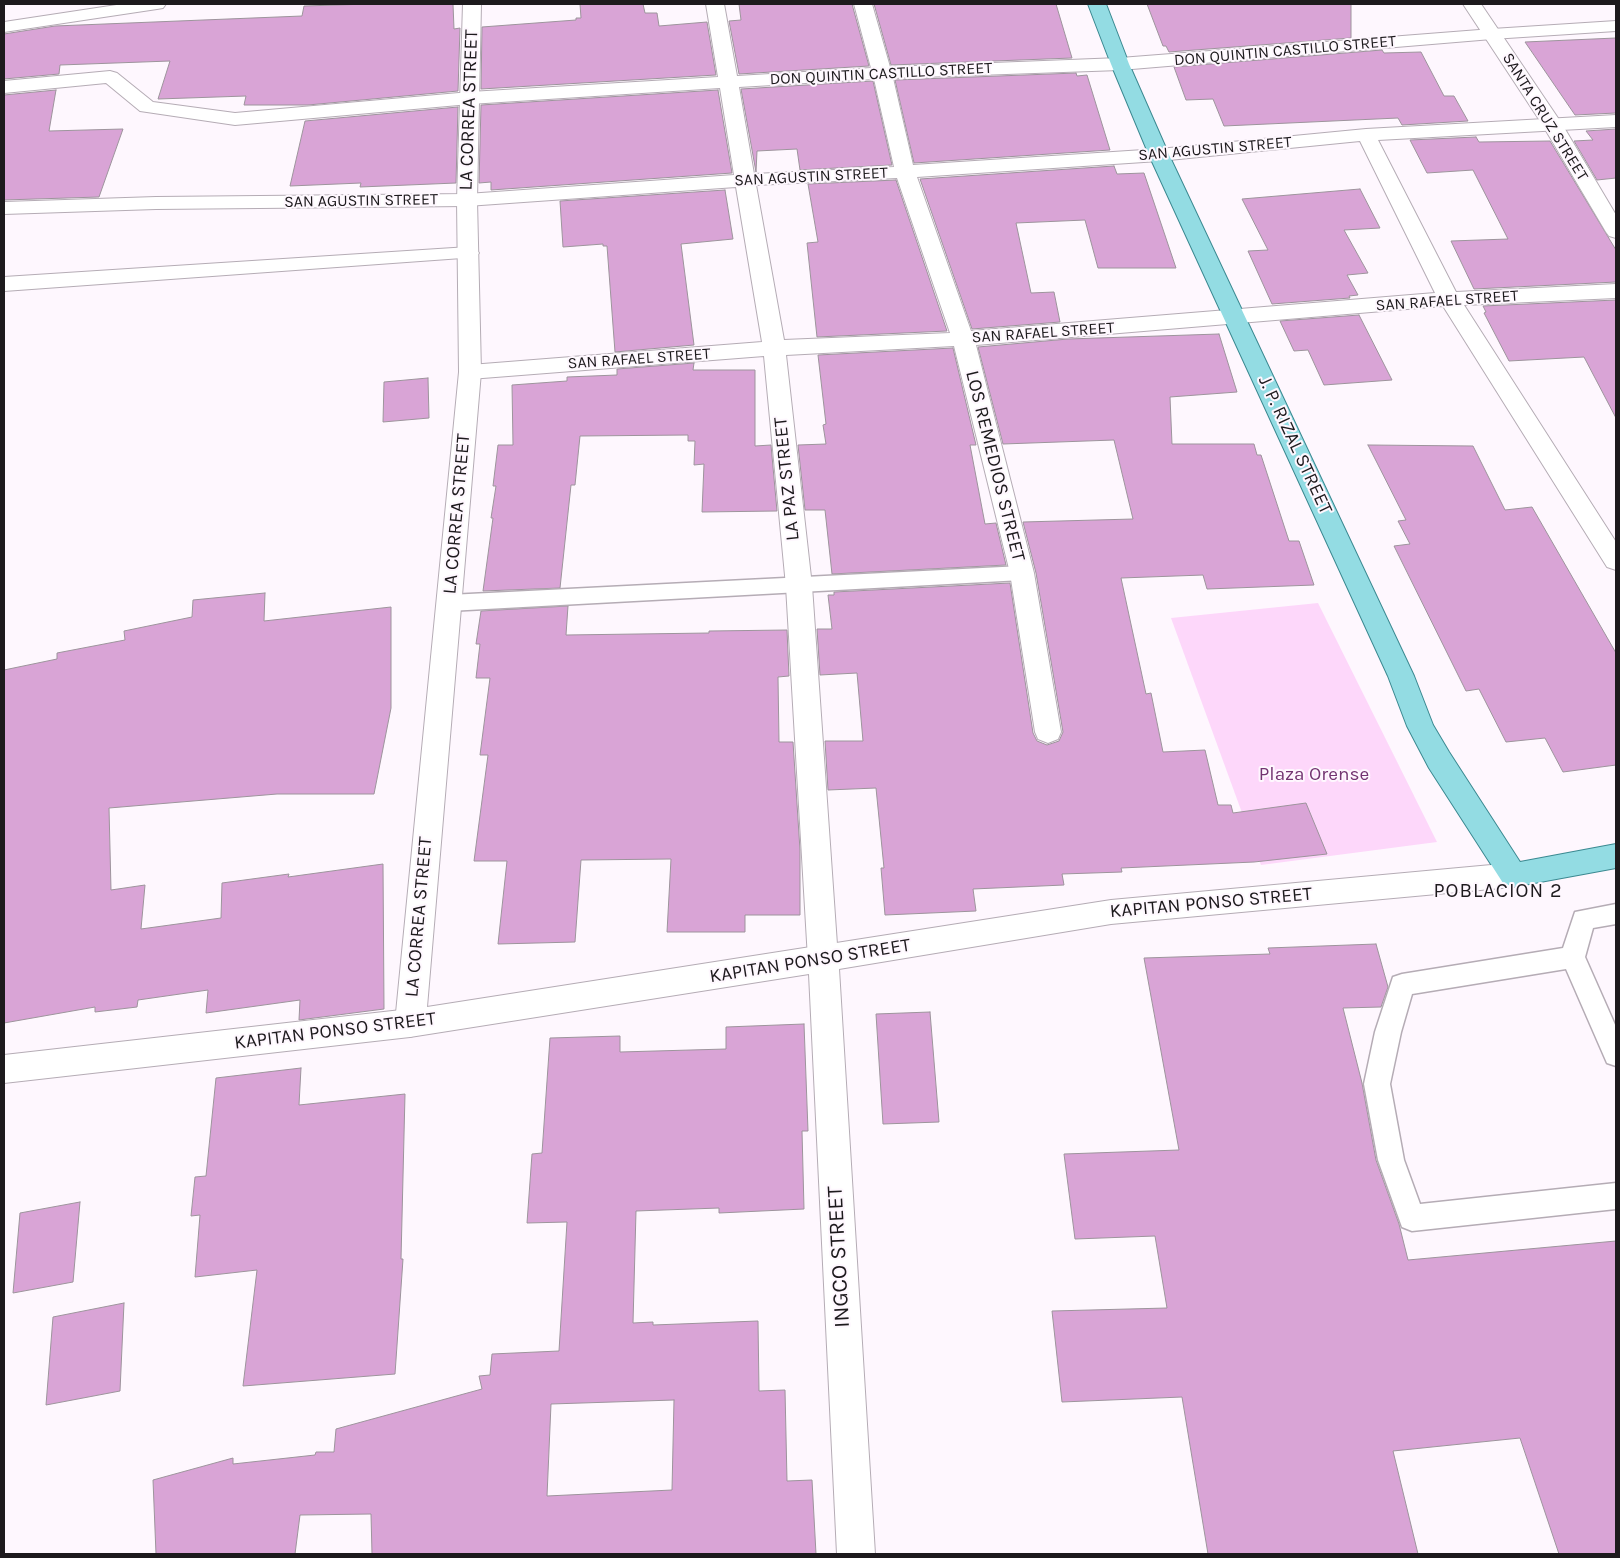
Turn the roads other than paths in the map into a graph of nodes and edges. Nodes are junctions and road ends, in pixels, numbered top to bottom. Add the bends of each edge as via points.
1 (157, 4) edge
2 (472, 4) edge
3 (715, 4) edge
4 (863, 4) edge
5 (1097, 4) edge
6 (1472, 4) edge
7 (1616, 26) edge
8 (4, 28) edge
9 (1492, 34) junction
10 (1120, 64) junction
11 (882, 73) junction
12 (727, 81) junction
13 (4, 87) edge
14 (470, 98) junction
15 (1616, 121) edge
16 (1552, 124) junction
17 (1366, 135) junction
18 (1159, 154) junction
19 (905, 172) junction
20 (745, 180) junction
21 (467, 200) junction
22 (4, 208) edge
23 (1616, 232) edge
24 (469, 253) junction
25 (4, 284) edge
26 (1616, 291) edge
27 (1449, 299) junction
28 (1236, 318) junction
29 (963, 339) junction
30 (774, 348) junction
31 (470, 372) junction
32 (1616, 561) edge
33 (1022, 573) junction
34 (799, 586) junction
35 (449, 603) junction
36 (1048, 732) dead end
37 (1616, 856) edge
38 (1513, 875) junction
39 (1616, 914) edge
40 (1573, 957) junction
41 (823, 959) junction
42 (410, 1023) junction
43 (1616, 1055) edge
44 (4, 1069) edge
45 (1616, 1196) edge
46 (856, 1554) edge

1 - 8 street
2 - 14 street, LA CORREA STREET
3 - 12 street, LA PAZ STREET
4 - 11 street, LOS REMEDIOS STREET
5 - 10 main road, J. P. RIZAL STREET
6 - 9 street, SANTA CRUZ STREET
7 - 9 street, DON QUINTIN CASTILLO STREET
9 - 10 street, DON QUINTIN CASTILLO STREET
9 - 16 street, SANTA CRUZ STREET
10 - 11 street, DON QUINTIN CASTILLO STREET
10 - 18 main road, J. P. RIZAL STREET
11 - 12 street, DON QUINTIN CASTILLO STREET
11 - 19 street, LOS REMEDIOS STREET
12 - 14 street, DON QUINTIN CASTILLO STREET
12 - 20 street, LA PAZ STREET
13 - 14 street, DON QUINTIN CASTILLO STREET via 110,77 147,107 235,119
14 - 21 street, LA CORREA STREET
15 - 16 street, SAN AGUSTIN STREET
16 - 17 street, SAN AGUSTIN STREET
16 - 23 street, SANTA CRUZ STREET
17 - 18 street, SAN AGUSTIN STREET
17 - 27 street
18 - 19 street, SAN AGUSTIN STREET
18 - 28 main road, J. P. RIZAL STREET
19 - 20 street, SAN AGUSTIN STREET
19 - 29 street, LOS REMEDIOS STREET
20 - 21 street, SAN AGUSTIN STREET
20 - 30 street, LA PAZ STREET
21 - 22 street, SAN AGUSTIN STREET
21 - 24 street, LA CORREA STREET
24 - 25 street
24 - 31 street, LA CORREA STREET
26 - 27 street, SAN RAFAEL STREET
27 - 28 street, SAN RAFAEL STREET
27 - 32 street
28 - 29 street, SAN RAFAEL STREET
28 - 38 main road, J. P. RIZAL STREET via 1401,676 1420,726
29 - 30 street, SAN RAFAEL STREET
29 - 33 street, LOS REMEDIOS STREET
30 - 31 street, SAN RAFAEL STREET
30 - 34 street, LA PAZ STREET
31 - 35 street, LA CORREA STREET
33 - 34 lane
33 - 36 street, LOS REMEDIOS STREET
34 - 35 lane
34 - 41 street, LA PAZ STREET
35 - 42 street, LA CORREA STREET
37 - 38 main road, KAPITAN PONSO STREET
38 - 41 street, KAPITAN PONSO STREET via 1111,912
39 - 40 lane via 1583,919
40 - 43 lane
40 - 45 lane via 1402,985 1377,1084 1391,1160 1412,1218
41 - 42 street, KAPITAN PONSO STREET
41 - 46 street, INGCO STREET
42 - 44 street, KAPITAN PONSO STREET

